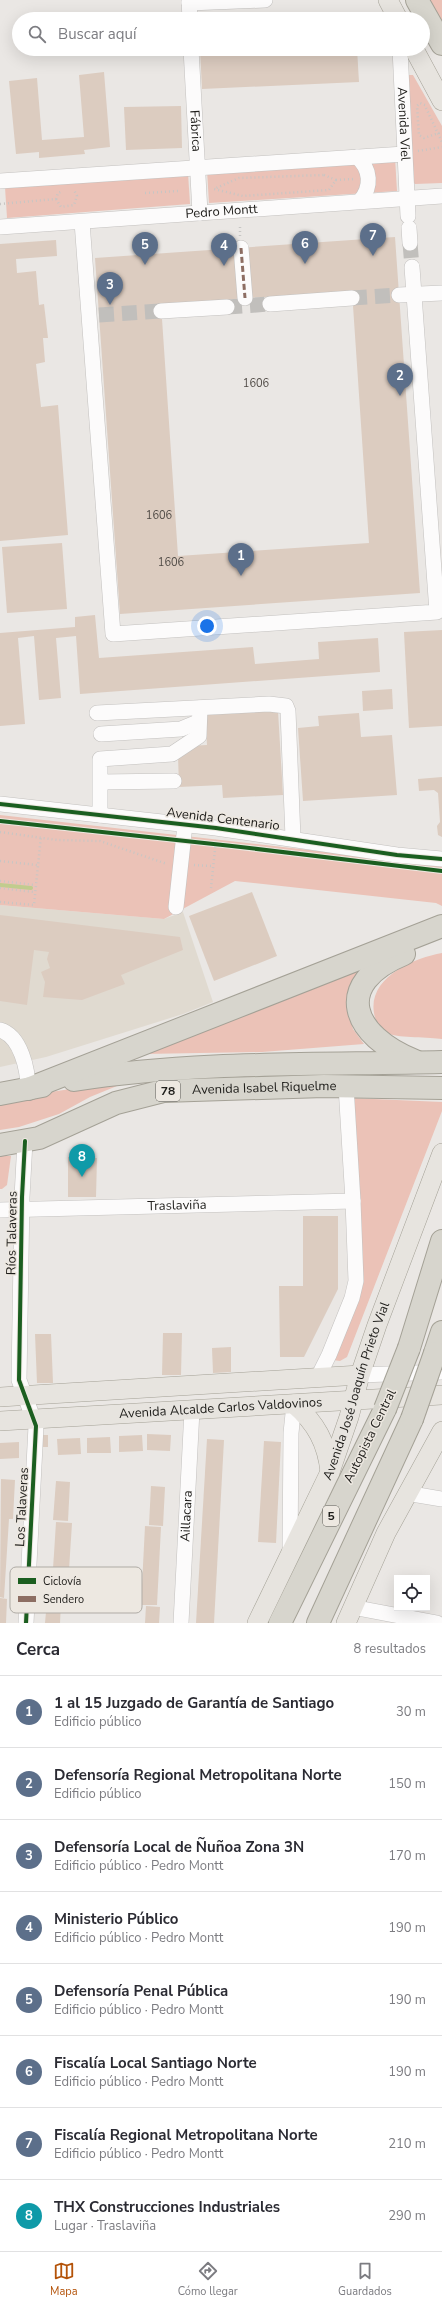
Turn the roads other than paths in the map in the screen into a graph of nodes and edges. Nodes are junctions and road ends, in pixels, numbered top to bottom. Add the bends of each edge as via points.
1 (265, 0) edge
2 (388, 0) edge
3 (417, 0) edge
4 (189, 1) edge
5 (190, 12) edge
6 (394, 12) edge
7 (424, 12) edge
8 (430, 23) edge
9 (442, 44) edge
10 (192, 56) edge
11 (400, 56) edge
12 (417, 56) edge
13 (434, 103) edge
14 (404, 154) junction
15 (357, 157) junction
16 (198, 168) junction
17 (0, 181) edge
18 (442, 196) edge
19 (406, 198) junction
20 (360, 201) junction
21 (200, 213) junction
22 (82, 222) junction
23 (0, 227) edge
24 (409, 229) tunnel mouth
25 (241, 240) road end
26 (412, 267) tunnel mouth
27 (442, 293) edge
28 (414, 294) junction
29 (399, 295) tunnel mouth
30 (245, 298) dead end
31 (352, 298) tunnel mouth
32 (270, 304) tunnel mouth
33 (227, 307) tunnel mouth
34 (161, 311) tunnel mouth
35 (97, 713) dead end
36 (199, 715) junction
37 (101, 734) dead end
38 (174, 781) dead end
39 (101, 782) junction
40 (0, 804) edge
41 (100, 815) junction
42 (185, 825) junction
43 (292, 838) junction
44 (442, 859) edge
45 (176, 907) dead end
46 (442, 926) edge
47 (442, 942) edge
48 (0, 1030) edge
49 (442, 1062) edge
50 (420, 1063) junction
51 (346, 1086) junction
52 (442, 1088) edge
53 (28, 1089) junction
54 (0, 1094) edge
55 (25, 1141) junction
56 (0, 1145) edge
57 (442, 1153) edge
58 (353, 1200) junction
59 (0, 1210) edge
60 (22, 1210) junction
61 (442, 1241) edge
62 (442, 1332) edge
63 (439, 1362) edge
64 (360, 1375) junction
65 (318, 1377) junction
66 (156, 1387) junction
67 (24, 1395) junction
68 (442, 1396) edge
69 (0, 1397) edge
70 (354, 1400) junction
71 (294, 1404) junction
72 (192, 1410) junction
73 (157, 1412) junction
74 (33, 1419) junction
75 (0, 1421) edge
76 (442, 1431) edge
77 (330, 1472) junction
78 (406, 1493) junction
79 (442, 1499) edge
80 (290, 1557) junction
81 (29, 1567) edge
82 (27, 1613) edge
83 (349, 1615) edge
84 (388, 1619) edge
85 (26, 1623) edge
86 (181, 1623) edge
87 (257, 1623) edge
88 (280, 1623) edge
89 (318, 1623) edge
90 (437, 1623) edge

1 - 4 street
2 - 6 main road
3 - 7 highway
4 - 5 street
8 - 9 highway
10 - 16 street, Fábrica
11 - 14 street, Avenida Viel
12 - 13 main road
14 - 15 street
14 - 19 street, Avenida Viel
15 - 16 street
15 - 20 street via 366,166 369,179 368,188
16 - 17 street via 73,183
16 - 21 street, Fábrica
18 - 19 street, Pedro Montt
19 - 20 street, Pedro Montt
19 - 24 street, Avenida Viel
20 - 21 street, Pedro Montt
21 - 22 street, Pedro Montt
22 - 23 street, Pedro Montt
22 - 28 street via 93,315 113,634 437,612
25 - 30 street
26 - 28 street
27 - 28 street
28 - 29 street
31 - 32 street
33 - 34 street
35 - 36 street
36 - 37 street via 181,728
36 - 39 street via 199,736 172,754 100,759
36 - 43 street via 269,704 286,706
38 - 39 street
39 - 41 street
40 - 41 street, Avenida Centenario
41 - 42 street, Avenida Centenario
42 - 43 street, Avenida Centenario
42 - 45 street
43 - 44 street, Avenida Centenario via 397,855
46 - 53 highway
47 - 50 highway via 381,965 367,980 359,998 360,1016 372,1036 394,1051
48 - 53 street via 5,1031 19,1047 28,1079
49 - 50 highway, Avenida Isabel Riquelme / 78
50 - 53 highway, Avenida Isabel Riquelme / 78 via 167,1070 94,1077
51 - 52 highway, Avenida Isabel Riquelme / 78
51 - 55 highway, Avenida Isabel Riquelme / 78 via 181,1090 145,1094 116,1103 52,1133
51 - 58 street
53 - 54 highway, Avenida Isabel Riquelme / 78
55 - 56 highway, Avenida Isabel Riquelme / 78
55 - 60 street, Ríos Talaveras
57 - 64 main road, Avenida José Joaquín Prieto Vial
58 - 60 street, Traslaviña
58 - 65 street via 356,1268 352,1298 330,1355
59 - 60 street, Traslaviña
60 - 67 street, Ríos Talaveras via 19,1380
61 - 88 highway, Autopista Central / 5, bridge via 409,1348 385,1409
62 - 63 highway
63 - 64 street, Avenida Alcalde Carlos Valdovinos
63 - 89 highway, bridge
64 - 65 main road, Avenida Alcalde Carlos Valdovinos
64 - 70 main road, Avenida José Joaquín Prieto Vial
65 - 66 main road, Avenida Alcalde Carlos Valdovinos
66 - 67 main road, Avenida Alcalde Carlos Valdovinos
66 - 73 main road
67 - 69 main road, Avenida Alcalde Carlos Valdovinos
67 - 74 street, Los Talaveras
68 - 70 main road, Avenida Alcalde Carlos Valdovinos
70 - 71 main road, Avenida Alcalde Carlos Valdovinos
70 - 77 main road, Avenida José Joaquín Prieto Vial
71 - 72 main road, Avenida Alcalde Carlos Valdovinos
71 - 77 main road via 319,1431 328,1453
71 - 80 street via 291,1433
72 - 73 main road, Avenida Alcalde Carlos Valdovinos
72 - 86 street, Aillacara
73 - 74 main road, Avenida Alcalde Carlos Valdovinos
74 - 75 main road, Avenida Alcalde Carlos Valdovinos
74 - 81 street, Los Talaveras via 36,1433
76 - 78 main road
77 - 80 main road, Avenida José Joaquín Prieto Vial
78 - 79 street
78 - 83 main road via 371,1563
80 - 87 main road, Avenida José Joaquín Prieto Vial
82 - 85 street, Los Talaveras
83 - 84 street
84 - 90 street

